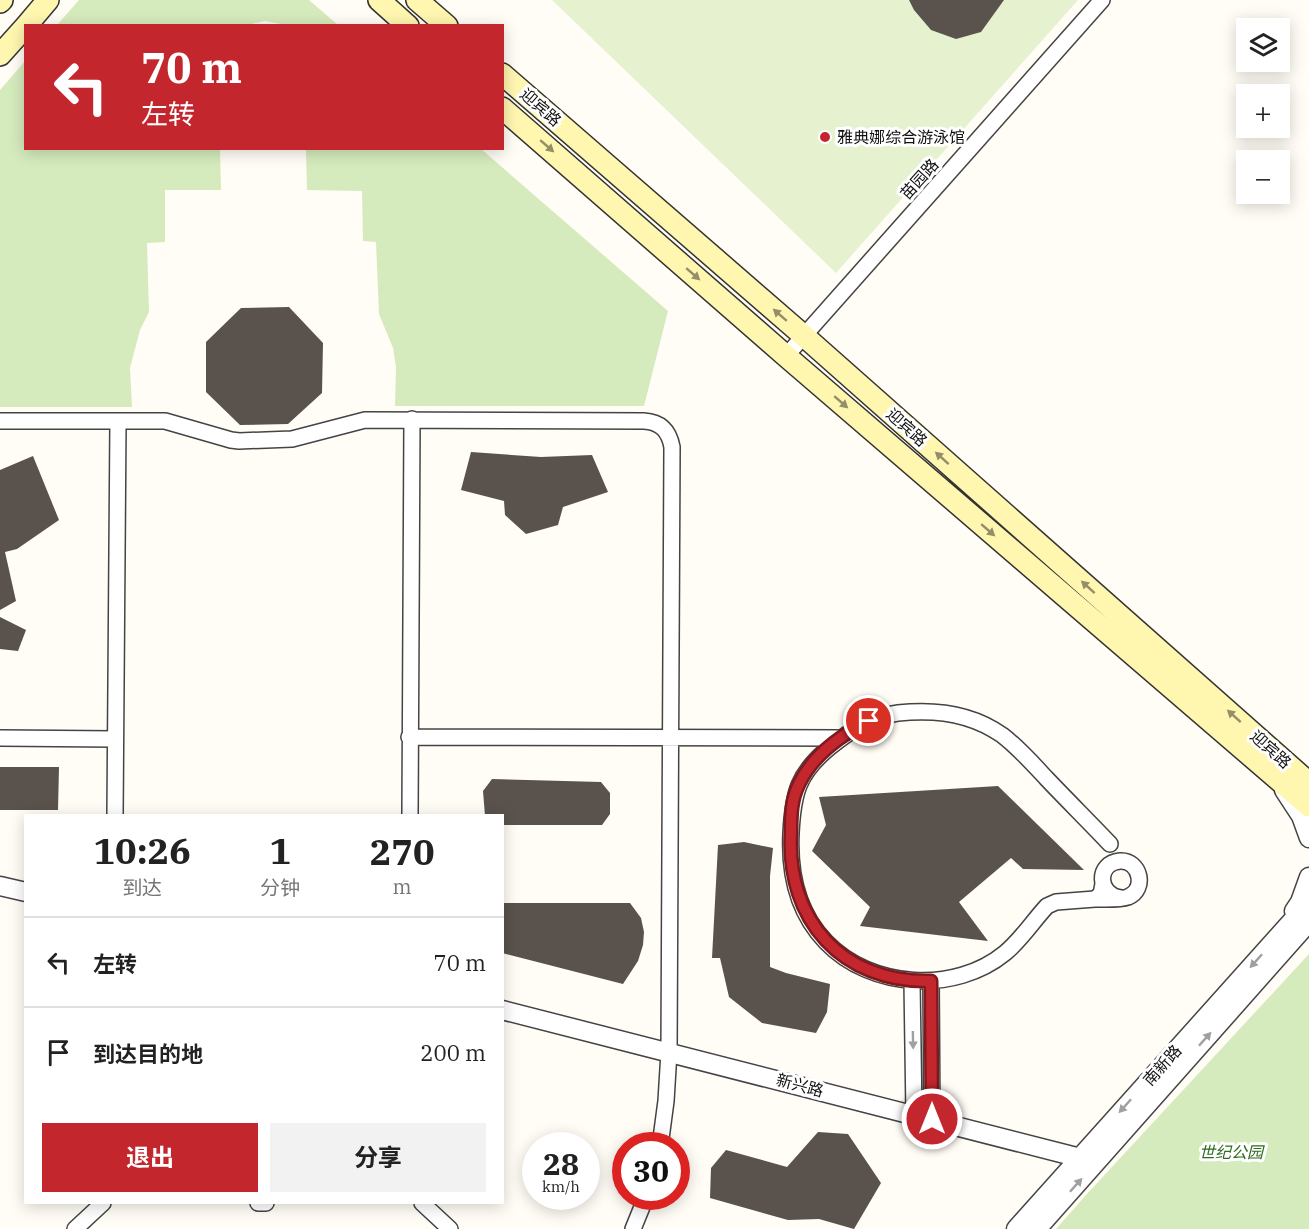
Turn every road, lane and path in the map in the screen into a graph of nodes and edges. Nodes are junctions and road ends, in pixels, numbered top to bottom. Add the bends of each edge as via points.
1 (48, 0) edge
2 (379, 0) edge
3 (417, 0) edge
4 (1102, 0) edge
5 (28, 24) edge
6 (406, 24) edge
7 (445, 24) edge
8 (24, 28) edge
9 (0, 55) edge
10 (504, 76) edge
11 (504, 110) edge
12 (804, 336) junction
13 (786, 356) junction
14 (412, 419) junction
15 (0, 421) edge
16 (118, 421) junction
17 (409, 736) junction
18 (0, 738) edge
19 (670, 738) junction
20 (841, 738) junction
21 (115, 739) junction
22 (1293, 774) edge
23 (1309, 783) edge
24 (1309, 806) edge
25 (115, 814) edge
26 (410, 814) edge
27 (1309, 838) edge
28 (1110, 844) junction
29 (1109, 865) junction
30 (1134, 866) junction
31 (1309, 878) edge
32 (1103, 884) junction
33 (0, 886) edge
34 (24, 892) edge
35 (1121, 898) junction
36 (1095, 899) junction
37 (1309, 902) edge
38 (1309, 922) edge
39 (1309, 927) edge
40 (1280, 944) junction
41 (931, 981) junction
42 (912, 982) junction
43 (504, 1011) edge
44 (669, 1052) junction
45 (914, 1115) junction
46 (932, 1119) junction
47 (662, 1132) edge
48 (1088, 1160) junction
49 (101, 1204) edge
50 (423, 1204) edge
51 (641, 1210) edge
52 (75, 1229) edge
53 (450, 1229) edge
54 (633, 1229) edge
55 (1016, 1229) edge
56 (1037, 1229) edge

1 - 5 main road
2 - 6 main road
3 - 7 main road
4 - 12 street, 苗园路
8 - 9 main road
12 -> 10 main road, 迎宾路
11 -> 13 main road, 迎宾路
12 - 13 street, 苗园路
22 -> 12 main road, 迎宾路
13 -> 22 main road, 迎宾路
14 - 16 street via 365,420 292,439 239,441 165,421
14 - 17 street
14 - 19 street via 644,421 666,431 672,447
15 - 16 street
16 - 21 street
17 - 19 street
17 - 26 street
18 - 21 street
19 - 20 street
19 - 44 street
20 - 28 street via 883,715 914,711 970,718 1008,741
20 - 42 street via 806,771 792,804 791,870 797,893 825,942 865,968
21 - 25 street
22 - 23 main road, 迎宾路
22 - 24 main road, 迎宾路
22 - 27 street
28 - 29 street
28 - 30 street
29 - 30 street via 1125,861
29 - 32 street via 1103,873
30 - 35 street via 1138,886 1131,895
31 - 40 street
32 - 35 street via 1110,894
32 - 36 street
33 - 34 street
35 - 36 street
36 - 41 street via 1047,906 1004,954 976,970
37 - 40 street, 南新路
38 - 40 street, 南新路
39 - 40 street
40 - 48 street, 南新路
41 - 42 street
41 - 46 street
42 -> 45 street
43 - 44 street, 新兴路
44 - 45 street, 新兴路
44 - 47 street
45 - 46 street, 新兴路
46 - 48 street, 新兴路
48 - 55 street, 南新路
56 -> 48 street, 南新路
49 - 52 street
50 - 53 street
51 - 54 street

